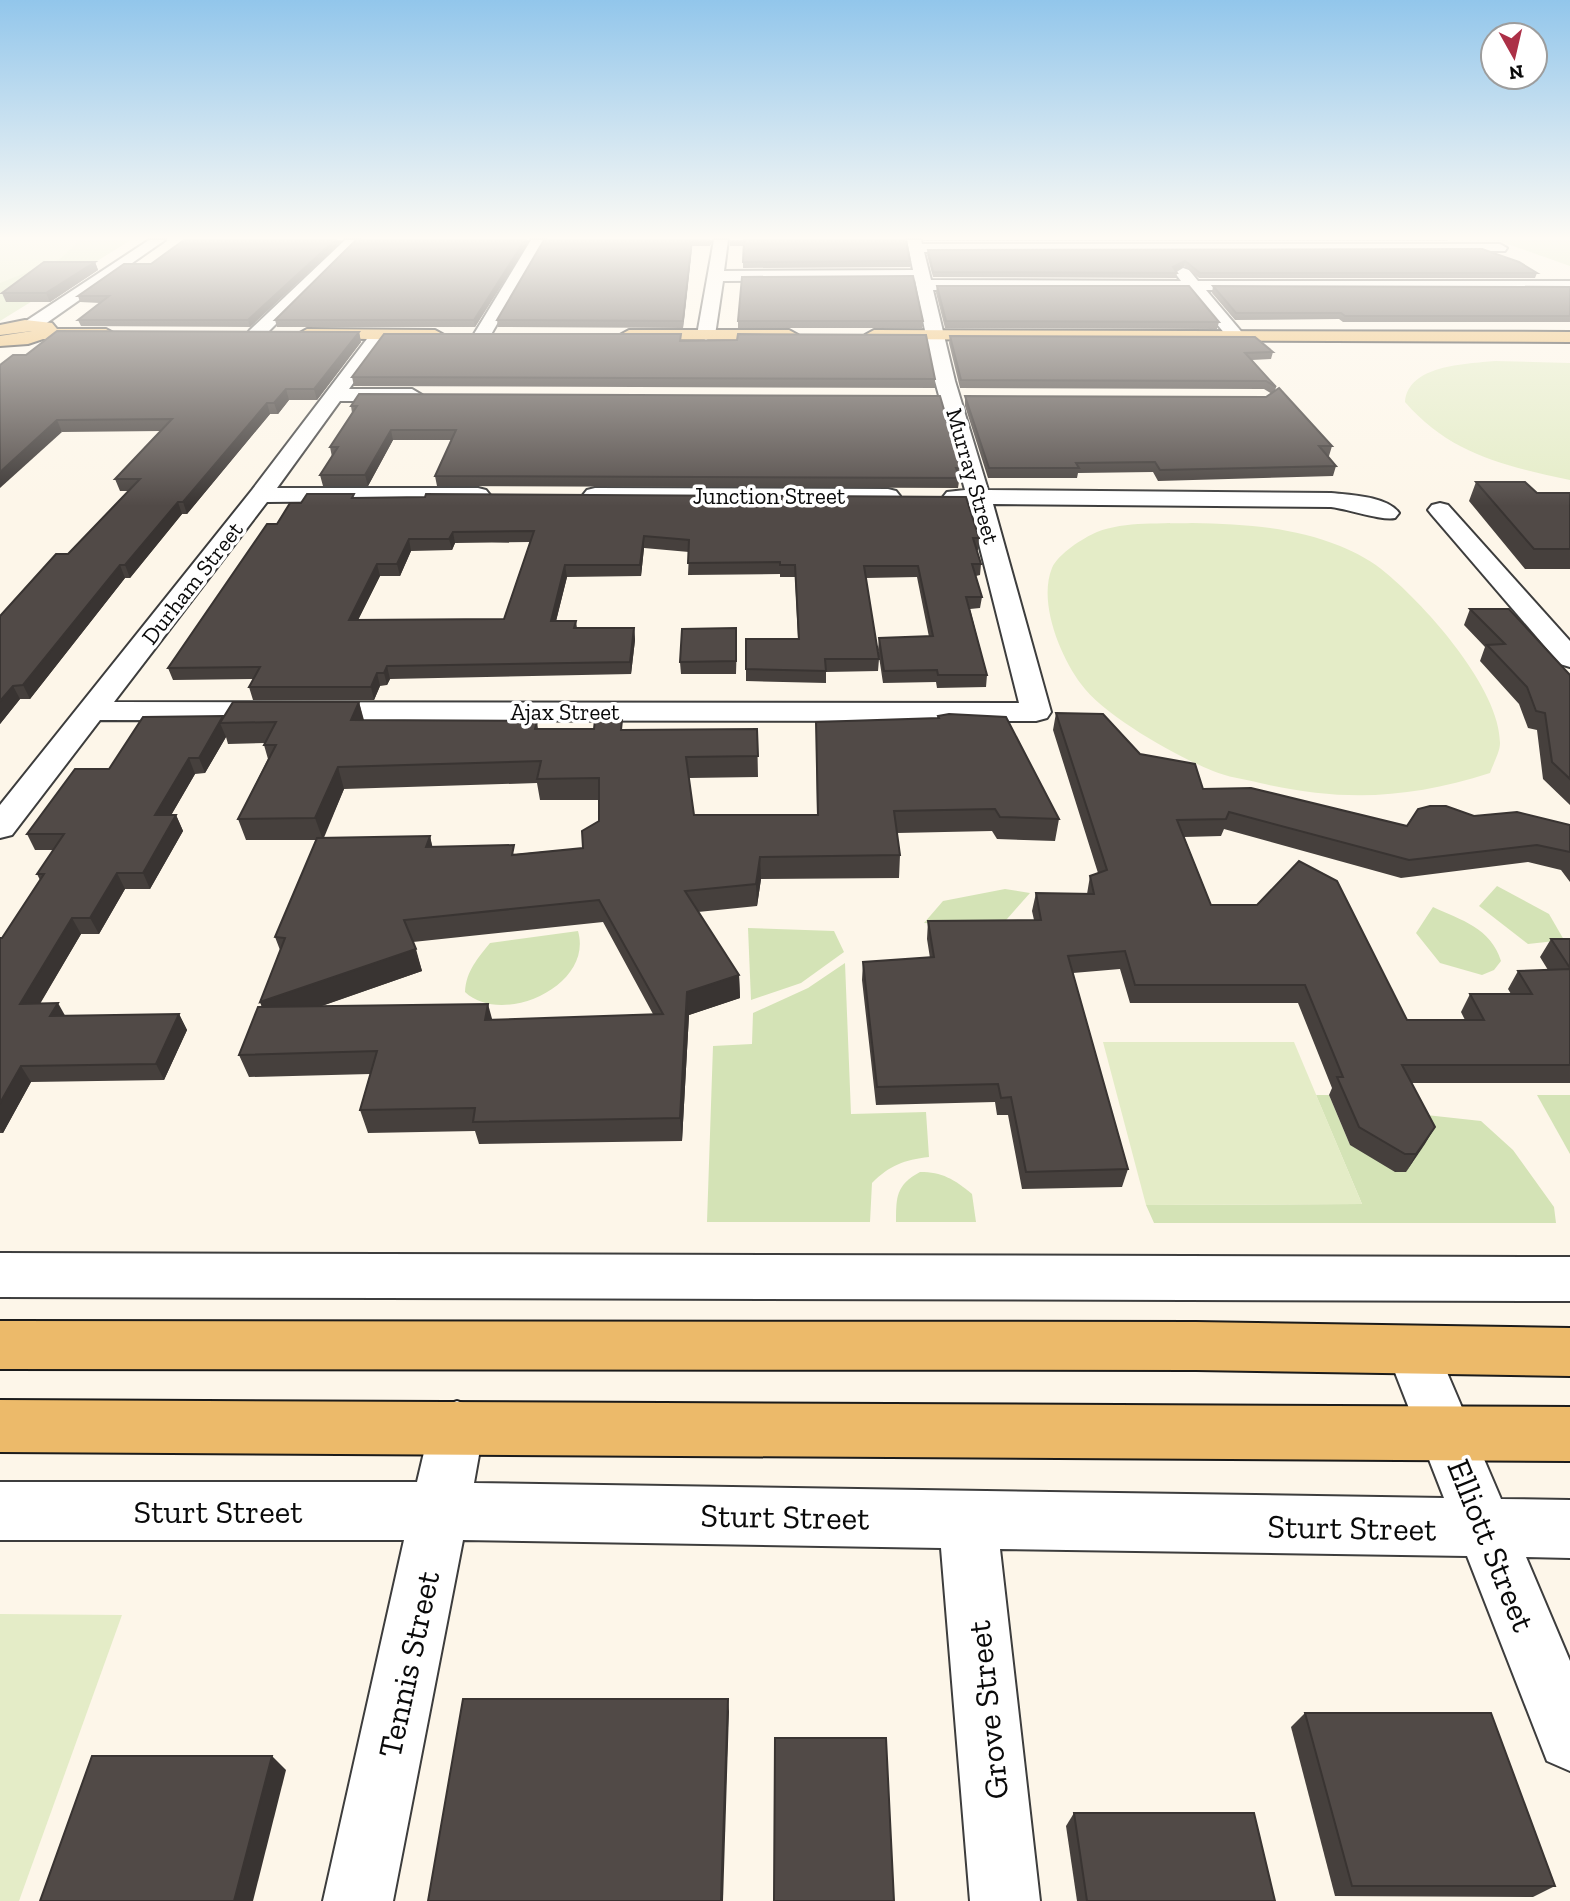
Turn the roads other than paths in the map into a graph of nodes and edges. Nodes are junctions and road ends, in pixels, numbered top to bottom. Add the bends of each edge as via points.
1 (39, 329) joint
2 (255, 329) edge
3 (474, 329) edge
4 (707, 329) edge
5 (934, 329) edge
6 (1230, 329) edge
7 (121, 334) edge
8 (249, 334) joint
9 (470, 334) junction
10 (379, 335) junction
11 (511, 335) edge
12 (609, 335) edge
13 (706, 335) junction
14 (802, 335) edge
15 (857, 335) edge
16 (935, 335) junction
17 (1236, 336) junction
18 (1570, 337) edge
19 (1, 340) edge
20 (333, 395) junction
21 (426, 395) edge
22 (926, 397) edge
23 (958, 397) junction
24 (260, 495) junction
25 (503, 495) edge
26 (572, 495) edge
27 (911, 496) edge
28 (938, 497) edge
29 (979, 498) junction
30 (1570, 658) edge
31 (93, 711) junction
32 (1036, 712) joint
33 (0, 828) edge
34 (0, 1275) edge
35 (1570, 1279) edge
36 (0, 1345) edge
37 (1413, 1352) junction
38 (1570, 1352) edge
39 (0, 1426) edge
40 (457, 1427) junction
41 (1446, 1433) junction
42 (1570, 1434) edge
43 (0, 1511) edge
44 (440, 1511) junction
45 (968, 1519) junction
46 (1486, 1530) junction
47 (1570, 1530) edge
48 (1570, 1738) edge
49 (358, 1901) edge
50 (1005, 1901) edge

1 - 7 main road
1 - 19 main road
2 - 8 street
3 - 9 street
4 - 13 street
5 - 16 street, Murray Street
6 - 17 street
8 - 10 main road
9 - 10 main road
9 - 11 main road
10 - 20 street, Durham Street
12 - 13 main road
13 - 14 main road
15 - 16 main road
16 - 17 main road
16 - 23 street, Murray Street
17 - 18 main road
20 - 21 street
20 - 24 street, Durham Street
22 - 23 street
23 - 29 street, Murray Street
24 - 25 street
24 - 31 street, Durham Street
26 - 27 street, Junction Street
28 - 29 street
29 - 30 street via 1319,499 1412,510 1471,548
29 - 32 street, Murray Street
31 - 32 street, Ajax Street
31 - 33 street, Durham Street
34 - 35 street
36 - 37 main road via 1196,1346
37 - 38 main road
37 - 41 street, Elliott Street
39 - 40 main road
40 - 41 main road
40 - 44 street, Tennis Street
41 - 42 main road
41 - 46 street, Elliott Street
43 - 44 street, Sturt Street
44 - 45 street, Sturt Street
44 - 49 street, Tennis Street
45 - 46 street, Sturt Street
45 - 50 street, Grove Street
46 - 47 street, Sturt Street
46 - 48 street, Elliott Street

